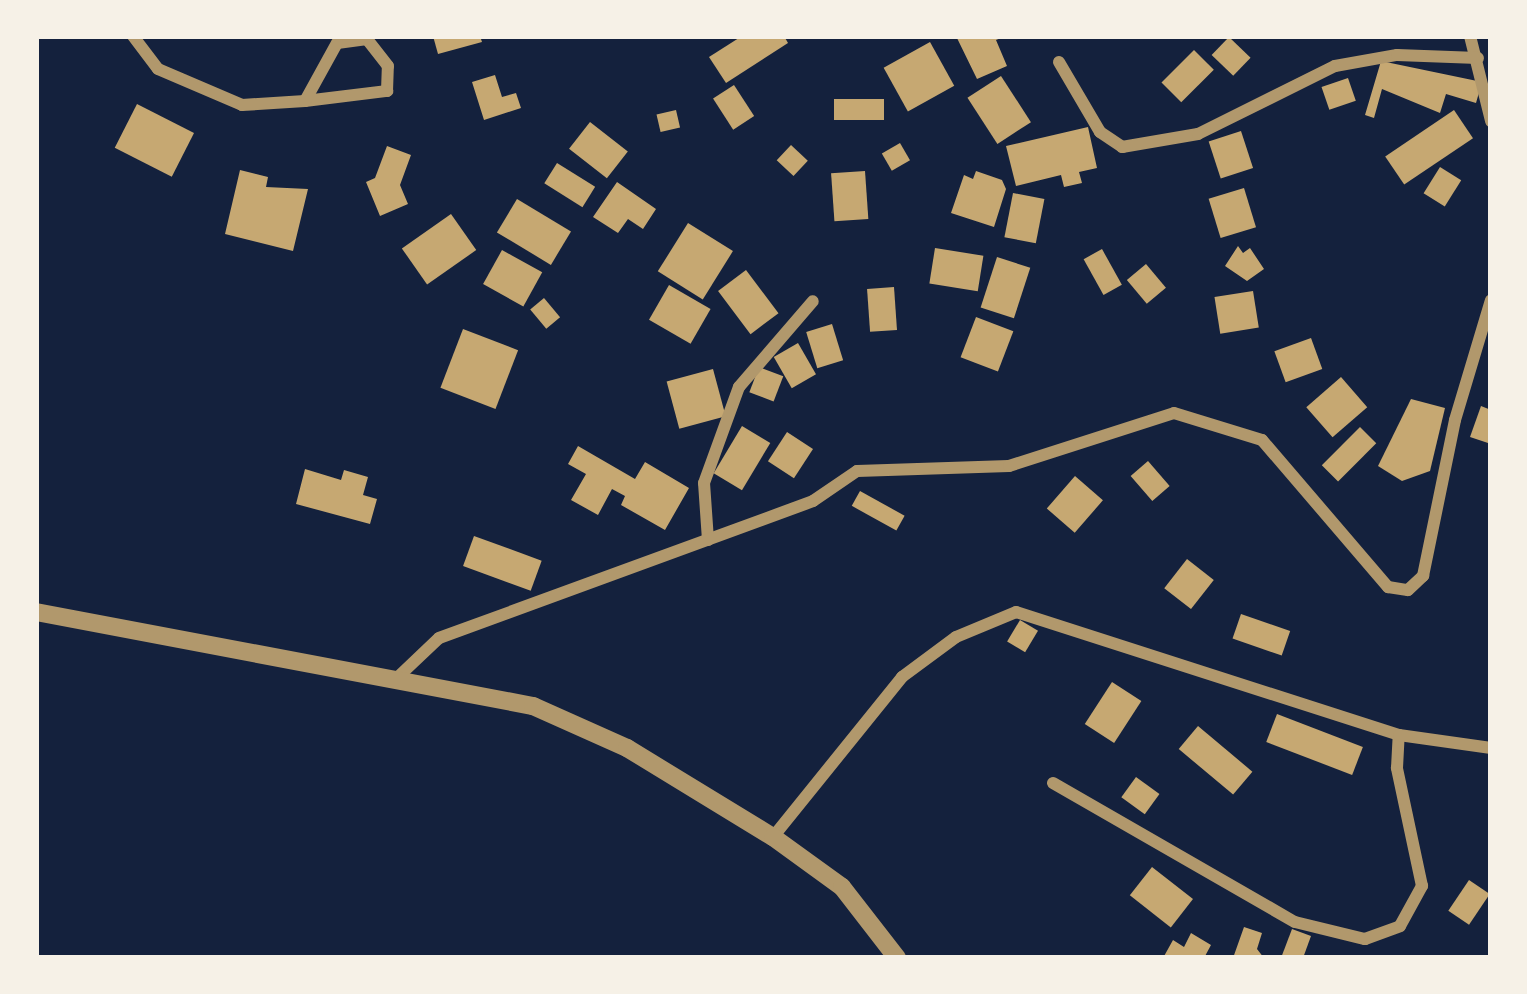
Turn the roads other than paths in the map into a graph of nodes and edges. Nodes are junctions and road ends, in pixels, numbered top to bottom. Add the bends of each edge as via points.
1 (133, 36) edge
2 (1470, 36) edge
3 (1478, 58) junction
4 (1059, 62) dead end
5 (305, 100) junction
6 (1491, 122) edge
7 (1491, 300) edge
8 (813, 301) dead end
9 (708, 540) junction
10 (36, 612) edge
11 (399, 676) junction
12 (1399, 735) junction
13 (1491, 748) edge
14 (1053, 783) dead end
15 (773, 837) junction
16 (897, 958) edge

1 - 5 street via 158,68 242,105
2 - 3 street
3 - 4 street via 1397,55 1334,66 1198,134 1122,147 1100,132
3 - 6 street
5 - 5 street via 387,91 388,66 367,39 337,44
7 - 9 street via 1455,420 1423,576 1408,590 1388,587 1262,440 1174,413 1009,466 876,464 813,501
8 - 9 street via 739,387 704,483
9 - 11 street via 439,638
10 - 11 street
11 - 15 street via 533,706 627,748
12 - 13 street
12 - 14 street via 1397,768 1422,886 1400,926 1365,940 1294,922
12 - 15 street via 1016,612 956,637 902,677
15 - 16 street via 842,887

